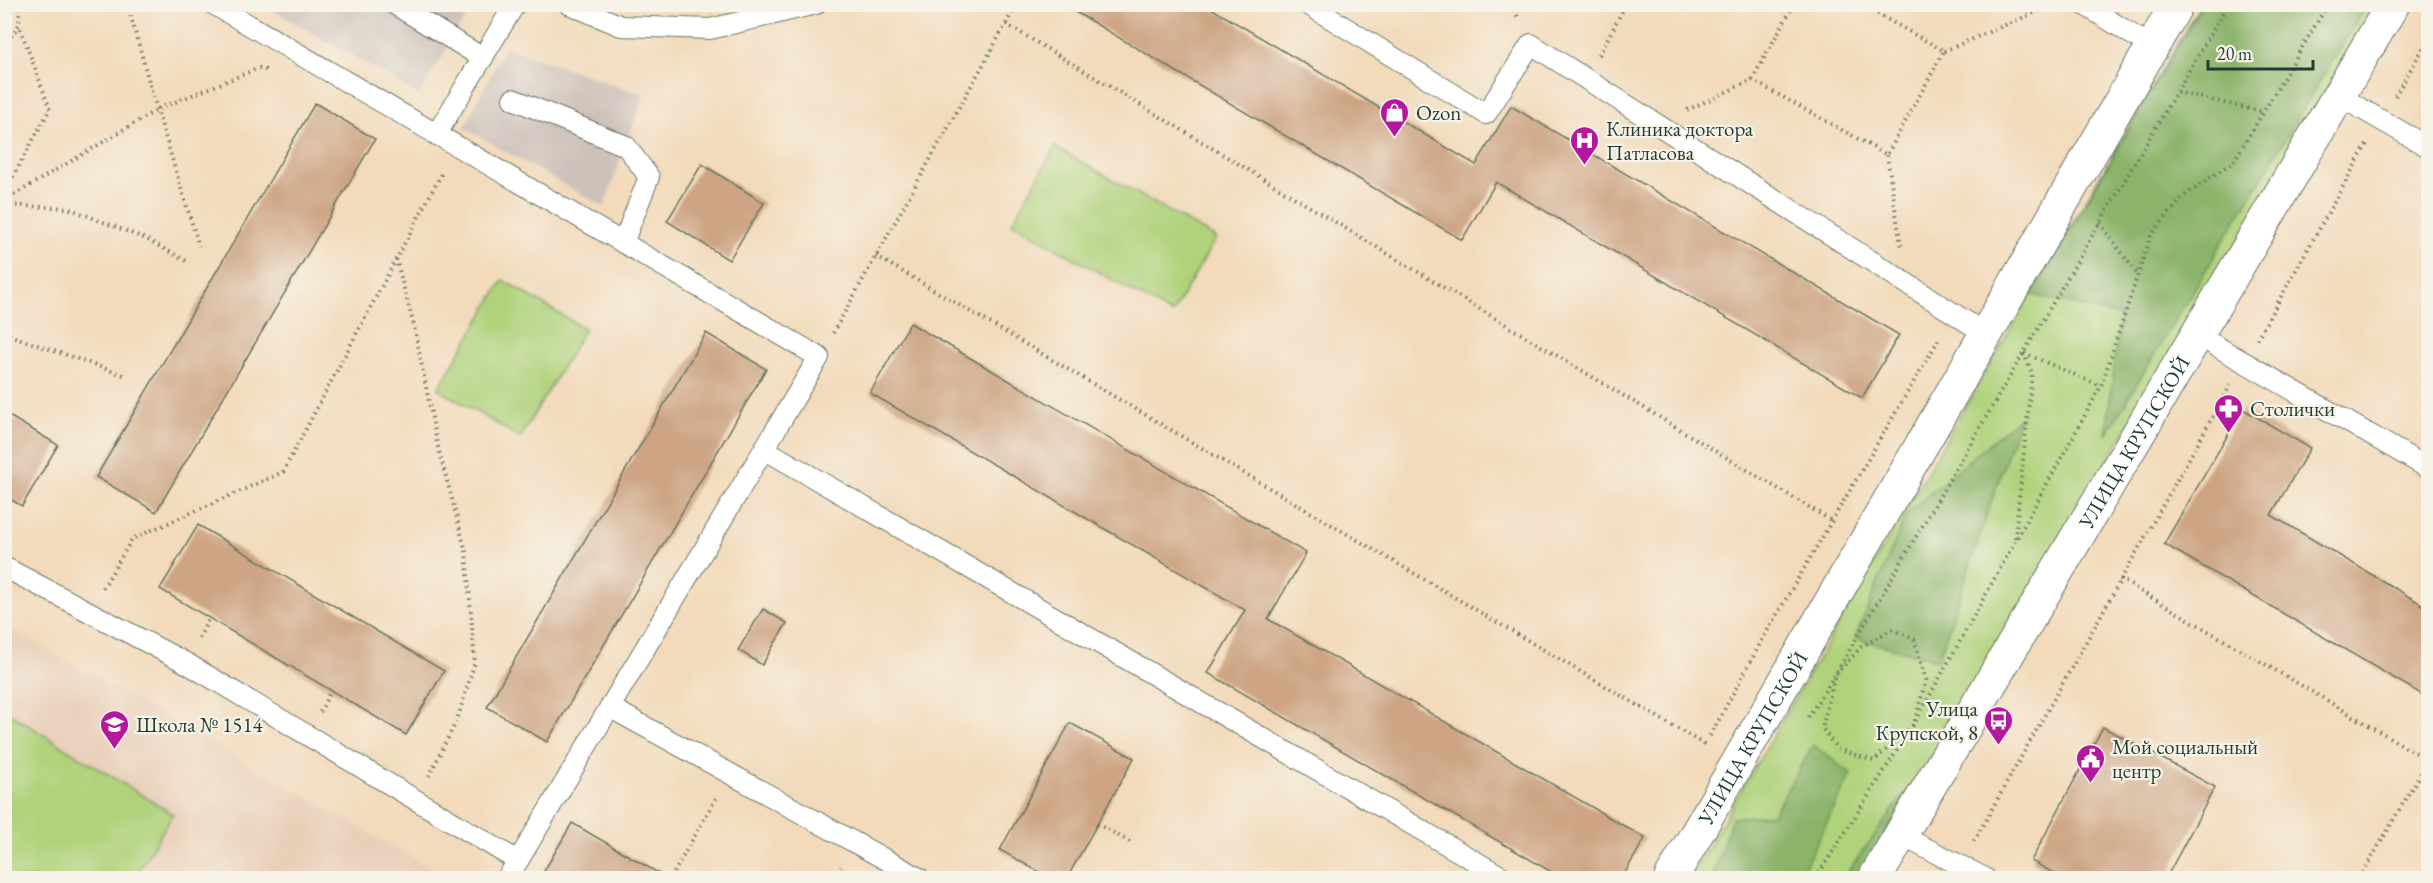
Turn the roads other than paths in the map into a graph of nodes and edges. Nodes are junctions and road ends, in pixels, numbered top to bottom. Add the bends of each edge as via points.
1 (213, 4) edge
2 (394, 4) edge
3 (515, 4) edge
4 (569, 4) edge
5 (816, 4) edge
6 (1307, 4) edge
7 (2083, 4) edge
8 (2177, 4) edge
9 (2393, 4) edge
10 (2152, 47) junction
11 (483, 58) junction
12 (2339, 96) junction
13 (513, 99) dead end
14 (436, 135) junction
15 (2428, 147) edge
16 (623, 243) junction
17 (1986, 334) junction
18 (2197, 335) junction
19 (764, 449) junction
20 (2428, 468) edge
21 (4, 567) edge
22 (611, 708) junction
23 (1900, 835) junction
24 (518, 861) junction
25 (507, 879) edge
26 (919, 879) edge
27 (1504, 879) edge
28 (1671, 879) edge
29 (1875, 879) edge
30 (1985, 879) edge

1 - 14 lane
2 - 11 lane
3 - 11 lane
4 - 5 lane via 621,26 710,29
6 - 17 lane via 1486,114 1531,44
7 - 10 lane
8 - 10 street, УЛИЦА КРУПСКОЙ
9 - 12 street, УЛИЦА КРУПСКОЙ
10 - 17 street, УЛИЦА КРУПСКОЙ
11 - 14 lane
12 - 15 lane
12 - 18 street, УЛИЦА КРУПСКОЙ
13 - 16 lane via 626,146 649,177
14 - 16 lane
16 - 19 lane via 819,357
17 - 28 street, УЛИЦА КРУПСКОЙ
18 - 20 lane
18 - 23 street, УЛИЦА КРУПСКОЙ
19 - 22 lane
19 - 27 lane
21 - 24 lane via 188,664
22 - 24 lane
22 - 26 lane
23 - 29 street, УЛИЦА КРУПСКОЙ
23 - 30 lane
24 - 25 lane

